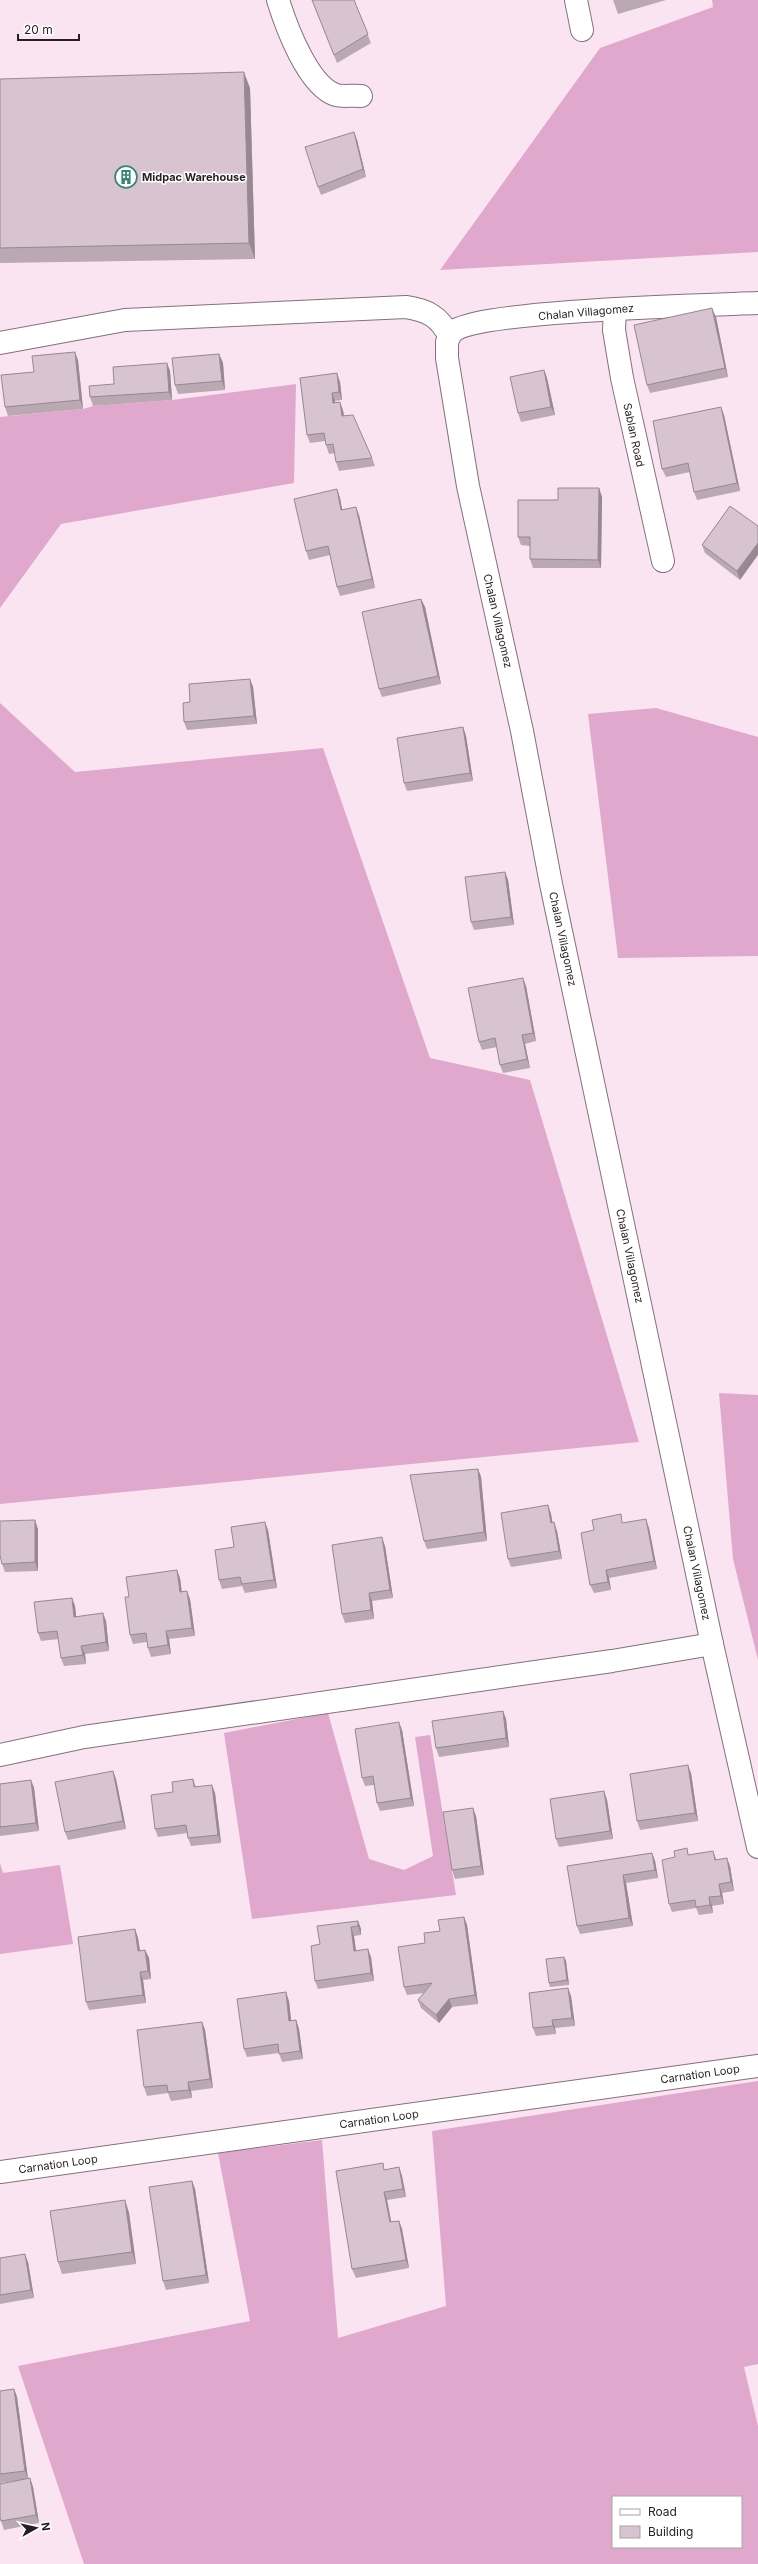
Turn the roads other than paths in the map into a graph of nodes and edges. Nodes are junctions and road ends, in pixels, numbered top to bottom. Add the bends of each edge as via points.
1 (278, 0) edge
2 (576, 0) edge
3 (582, 30) dead end
4 (360, 96) dead end
5 (758, 303) edge
6 (615, 309) junction
7 (449, 336) junction
8 (0, 343) edge
9 (663, 561) dead end
10 (712, 1644) junction
11 (0, 1755) edge
12 (758, 1847) edge
13 (758, 2066) edge
14 (0, 2172) edge

1 - 4 street via 293,39 320,84 336,95
2 - 3 street
5 - 6 street, Chalan Villagomez
6 - 7 street, Chalan Villagomez via 474,323 454,330
6 - 9 street, Sablan Road via 614,330 622,378
7 - 8 street via 443,324 435,317 423,310 406,307 124,320
7 - 10 street, Chalan Villagomez via 447,358 468,486 522,731 551,884
10 - 11 street via 605,1662 84,1737
10 - 12 street, Chalan Villagomez
13 - 14 street, Carnation Loop

